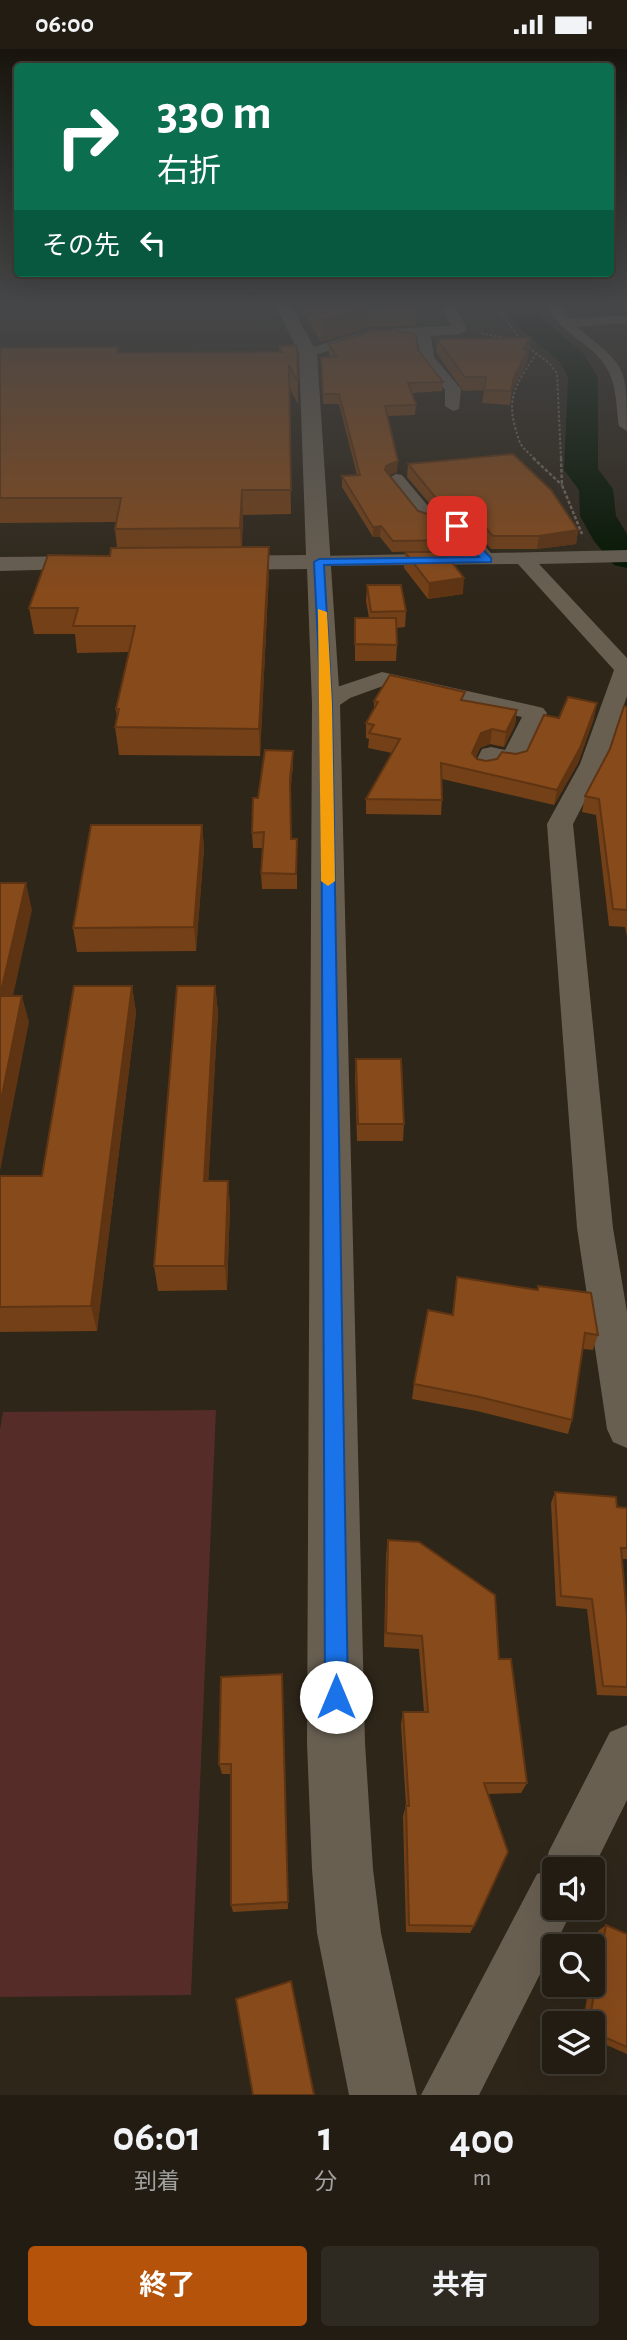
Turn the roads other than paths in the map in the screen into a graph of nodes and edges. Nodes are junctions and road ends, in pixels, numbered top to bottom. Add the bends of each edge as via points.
1 (310, 400) edge
2 (453, 400) edge
3 (623, 400) edge
4 (453, 406) dead end
5 (627, 426) edge
6 (396, 479) edge
7 (609, 556) edge
8 (523, 558) junction
9 (487, 560) junction
10 (319, 562) junction
11 (125, 563) edge
12 (194, 563) edge
13 (0, 564) edge
14 (326, 704) junction
15 (485, 767) edge
16 (627, 1429) edge
17 (627, 1749) edge
18 (573, 1857) edge
19 (542, 1917) edge
20 (383, 2095) edge
21 (449, 2095) edge

1 - 10 street
2 - 4 street
3 - 5 street
6 - 9 street via 426,516 457,526
7 - 8 street
8 - 9 street
8 - 16 street via 625,670 592,764 560,824 594,1228
9 - 10 street
10 - 12 street
10 - 14 street
11 - 13 street
14 - 15 street via 382,678 535,713 513,760 491,754
14 - 20 street via 337,1757 346,1912
17 - 18 street
19 - 21 street

